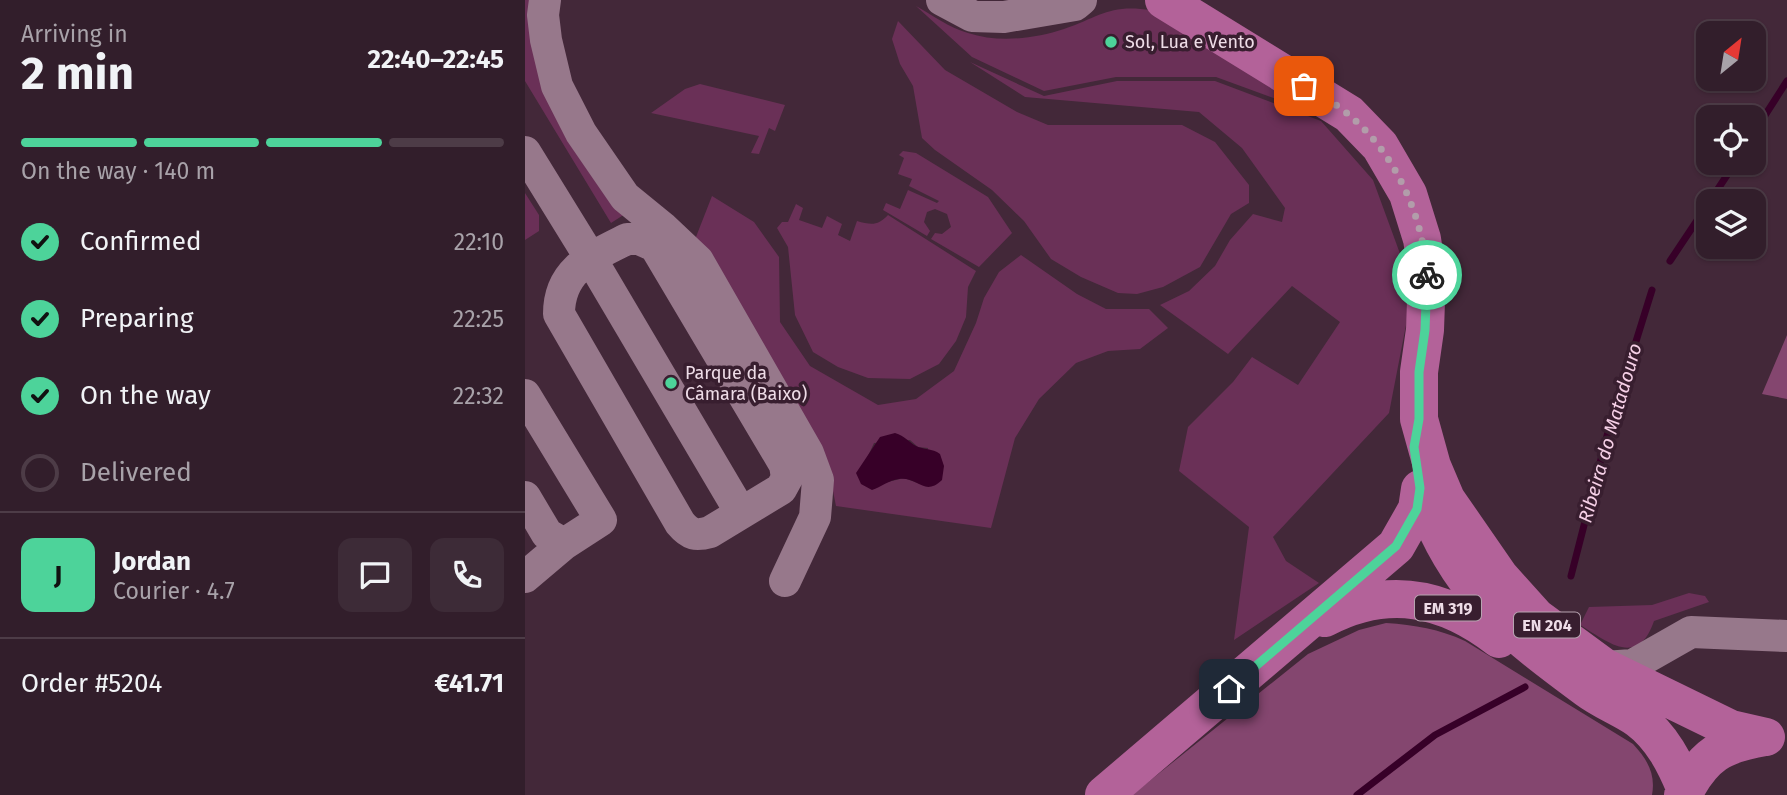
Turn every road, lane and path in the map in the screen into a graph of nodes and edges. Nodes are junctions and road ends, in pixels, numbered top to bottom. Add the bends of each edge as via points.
1 (545, 0) edge
2 (942, 0) edge
3 (1164, 0) edge
4 (1087, 2) edge
5 (1037, 6) edge
6 (525, 152) edge
7 (591, 259) junction
8 (525, 395) edge
9 (1419, 419) junction
10 (1420, 488) junction
11 (525, 497) edge
12 (741, 513) junction
13 (564, 544) junction
14 (1450, 553) junction
15 (1366, 573) junction
16 (525, 577) edge
17 (785, 581) dead end
18 (1292, 636) junction
19 (1787, 636) edge
20 (1668, 644) junction
21 (1597, 680) junction
22 (1694, 711) junction
23 (1776, 738) edge
24 (1684, 792) edge
25 (1104, 795) edge

1 - 17 street via 546,40 557,86 581,133 625,197 698,261 809,453 818,480 815,517
2 - 5 street via 972,16 1004,17
3 - 9 main road, EN 204 via 1349,114 1380,146 1408,194 1427,272
4 - 5 street
6 - 7 street
7 - 12 street
7 - 12 street via 573,271 562,287 559,314 674,512 688,533 699,536
7 - 12 street via 627,239 639,239 655,246 687,298 785,465 787,478 781,489
8 - 13 street via 601,520
9 - 10 main road, EN 204 via 1414,447
9 - 21 main road, EN 204 via 1446,499 1487,559 1536,617 1584,650
10 - 14 main road, EN 204
10 - 15 main road, EM 319 via 1409,526 1396,546
11 - 13 street via 547,534
13 - 16 street
14 - 15 main road via 1421,551
14 - 21 main road, EN 204 via 1477,596 1512,632
15 - 18 main road, EM 319
18 - 21 main road, EM 319 via 1365,602 1416,599 1475,621 1525,659
18 - 25 main road, EM 319
19 - 20 street via 1691,632
20 - 21 street
20 - 22 street via 1667,684
21 - 22 main road, EN 204
21 - 24 main road, EN 204 via 1659,737
22 - 23 main road, EN 204 via 1731,729
23 - 24 main road via 1738,742 1713,754

